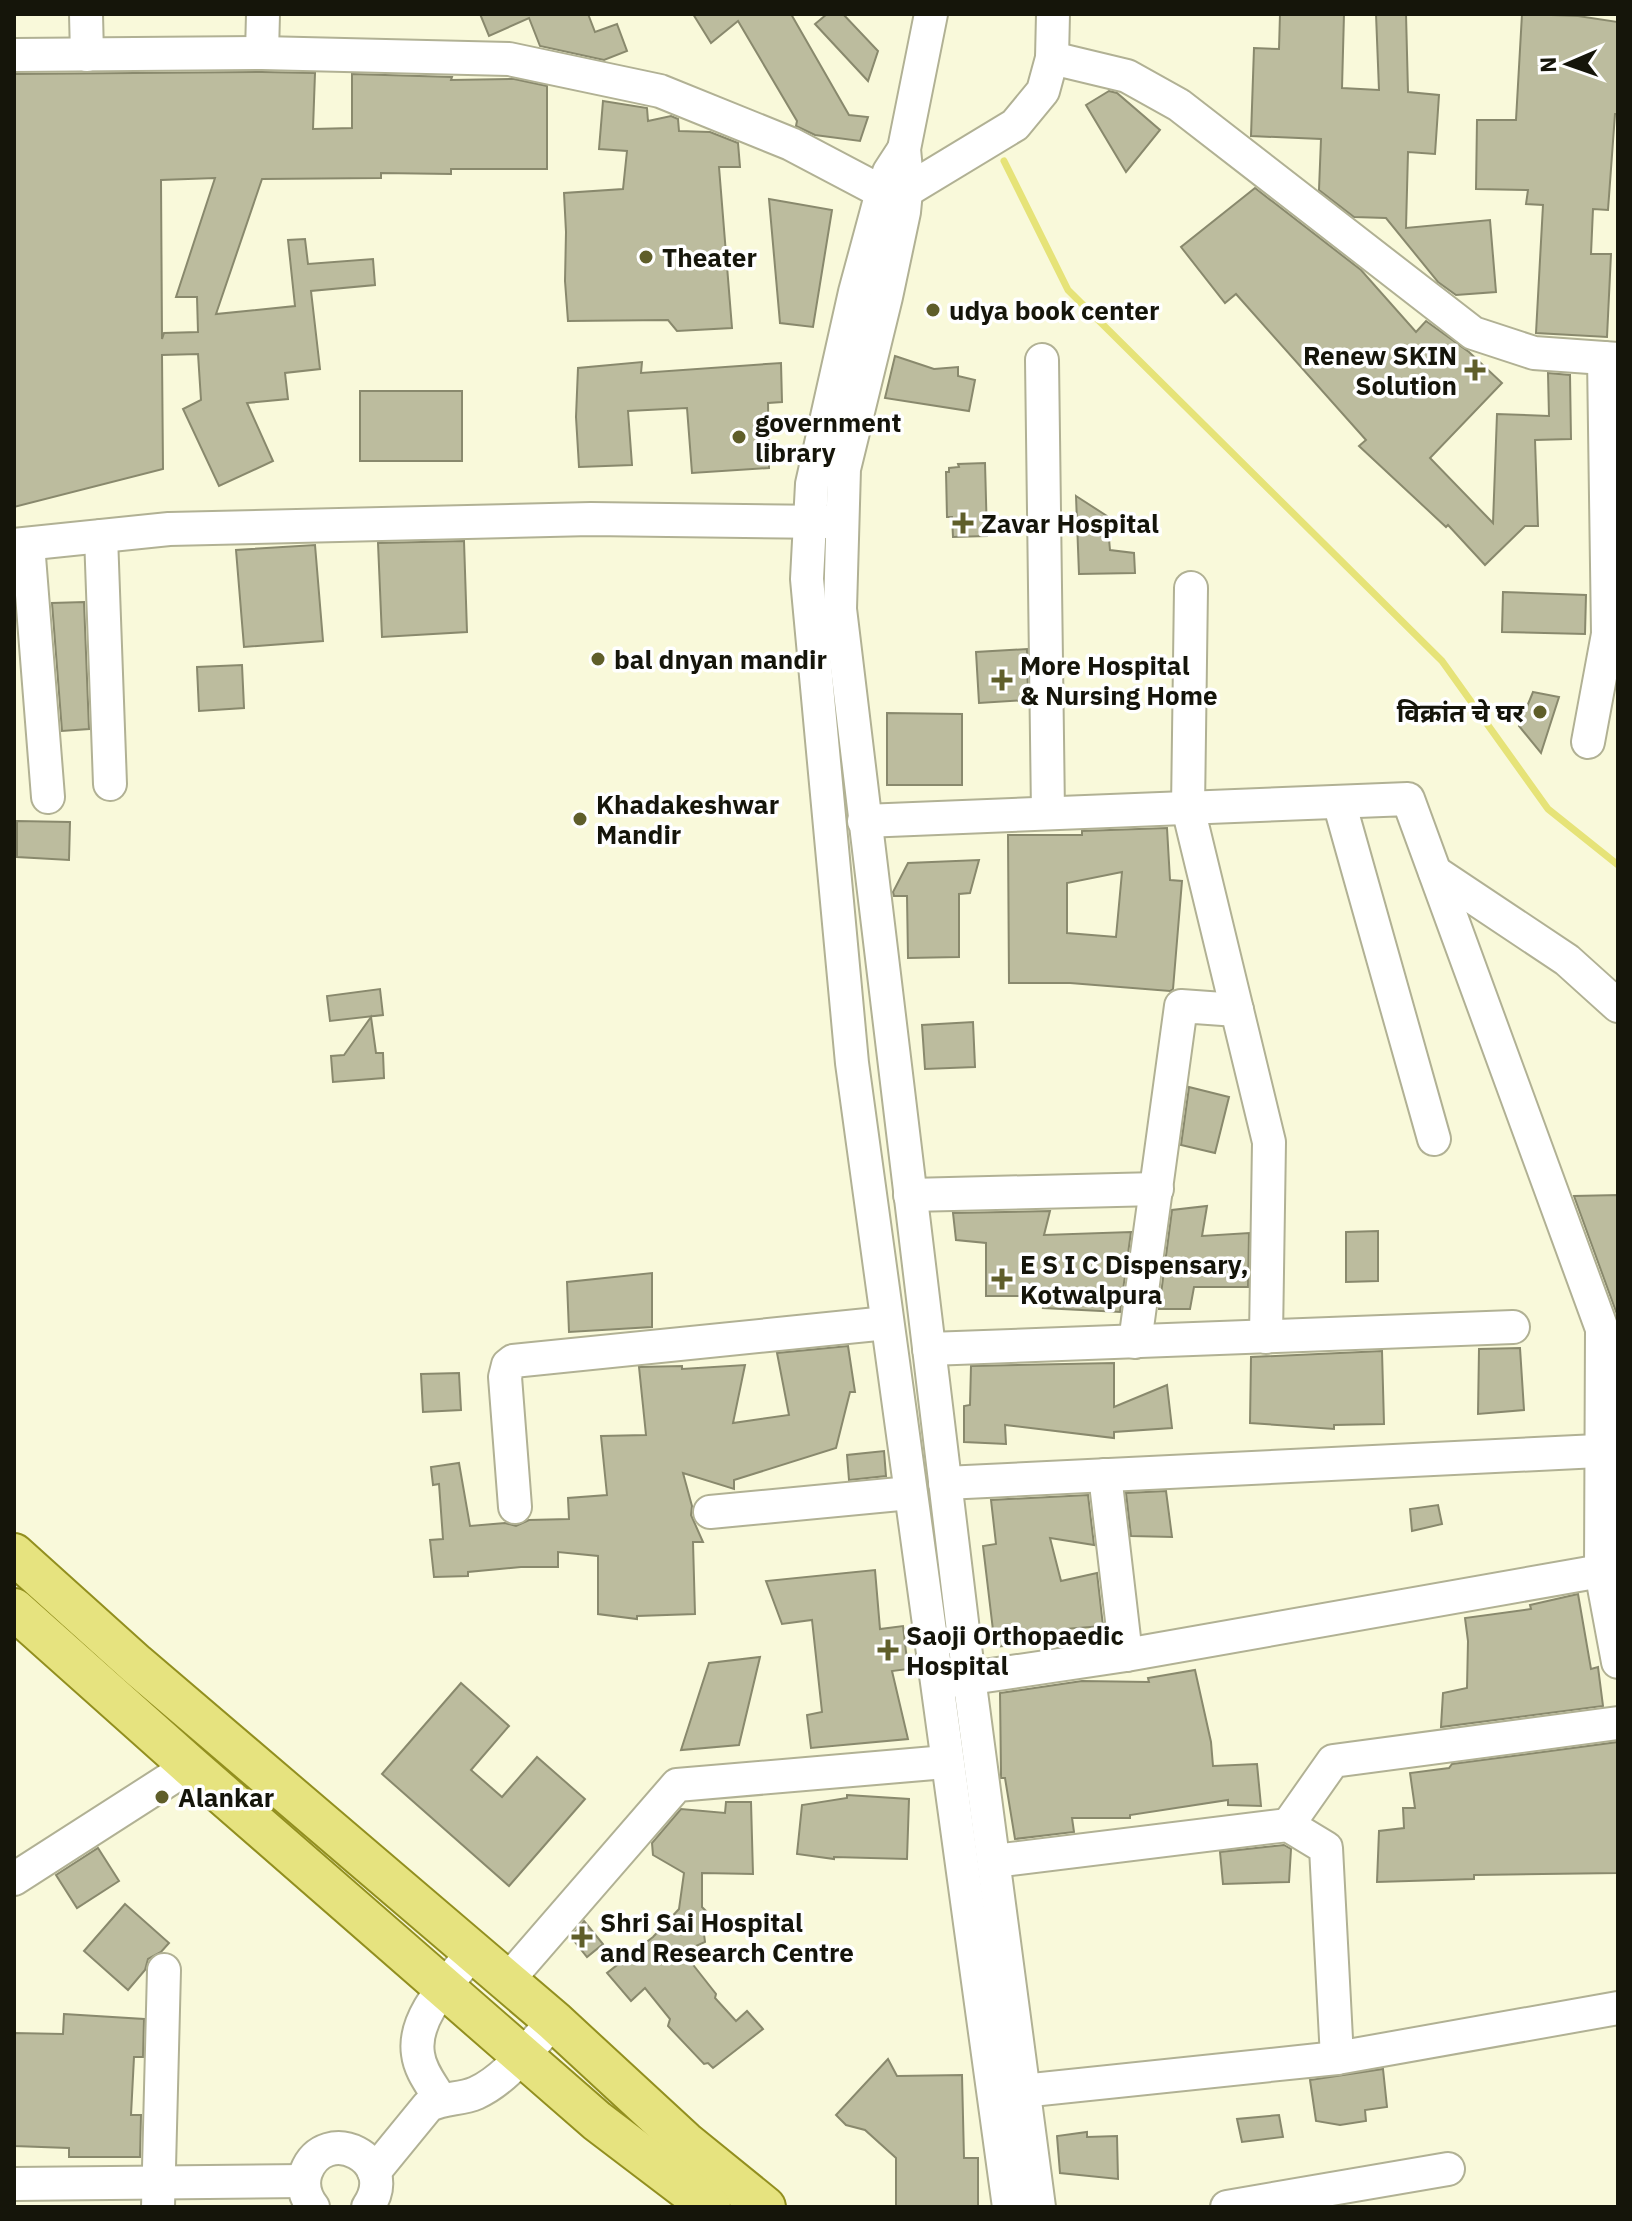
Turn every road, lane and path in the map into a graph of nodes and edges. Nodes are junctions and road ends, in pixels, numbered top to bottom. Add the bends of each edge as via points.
1 (86, 14) edge
2 (263, 14) edge
3 (931, 14) edge
4 (1053, 14) edge
5 (262, 53) junction
6 (14, 55) edge
7 (87, 55) junction
8 (1052, 58) junction
9 (894, 192) junction
10 (1611, 359) edge
11 (1042, 360) dead end
12 (810, 521) junction
13 (842, 522) junction
14 (101, 536) junction
15 (21, 544) edge
16 (1191, 588) dead end
17 (1588, 742) dead end
18 (110, 784) dead end
19 (48, 797) dead end
20 (1339, 802) junction
21 (1188, 808) junction
22 (1048, 813) junction
23 (864, 821) junction
24 (1435, 872) junction
25 (1618, 1006) edge
26 (1237, 1010) junction
27 (1434, 1139) dead end
28 (1157, 1189) junction
29 (910, 1195) junction
30 (887, 1323) junction
31 (1513, 1327) dead end
32 (1266, 1337) junction
33 (1135, 1342) junction
34 (929, 1349) junction
35 (1610, 1451) edge
36 (1105, 1475) junction
37 (945, 1483) junction
38 (910, 1493) junction
39 (515, 1507) dead end
40 (710, 1512) dead end
41 (14, 1554) edge
42 (1610, 1573) edge
43 (14, 1609) edge
44 (1126, 1655) junction
45 (1618, 1662) edge
46 (969, 1678) junction
47 (935, 1683) junction
48 (1618, 1723) edge
49 (946, 1762) junction
50 (190, 1766) junction
51 (1288, 1825) junction
52 (994, 1861) junction
53 (14, 1879) edge
54 (473, 1952) junction
55 (164, 1970) dead end
56 (507, 1981) junction
57 (445, 1988) junction
58 (1618, 2008) edge
59 (554, 2021) junction
60 (522, 2055) junction
61 (1337, 2058) junction
62 (1008, 2092) junction
63 (440, 2099) junction
64 (1448, 2169) dead end
65 (374, 2172) junction
66 (14, 2184) edge
67 (158, 2194) edge
68 (308, 2194) edge
69 (56, 2195) edge
70 (368, 2207) edge
71 (710, 2207) edge
72 (765, 2207) edge
73 (1009, 2207) edge
74 (1039, 2207) edge
75 (1227, 2207) edge

1 - 7 street
2 - 5 street
3 - 9 street
4 - 8 street
5 - 7 street
5 - 9 street via 509,59 660,91
6 - 7 street
8 - 9 street via 1043,91 1015,125
8 - 10 street via 1127,76 1179,105 1473,333 1534,353
9 - 12 street via 855,292 812,484
9 - 13 street via 904,212 844,469
10 - 17 street via 1608,634
11 - 22 street
12 - 13 street
12 - 14 street via 591,519 169,529
12 - 30 street via 807,579 848,1019
13 - 23 street via 840,609
14 - 15 street
14 - 18 street
15 - 19 street
16 - 21 street
20 - 21 street
20 - 24 street via 1408,799
20 - 27 street
21 - 22 street
21 - 26 street
22 - 23 street
23 - 29 street
24 - 25 street via 1567,960
24 - 35 street via 1602,1329
26 - 28 street via 1181,1006
26 - 32 street via 1269,1142
28 - 29 street
28 - 33 street
29 - 34 street
30 - 38 street
30 - 39 street via 513,1361 505,1377
31 - 32 street
32 - 33 street
33 - 34 street
34 - 37 street
35 - 36 street
35 - 42 street
36 - 37 street
36 - 44 street
37 - 46 street
38 - 40 street
38 - 47 street
41 - 54 main road
42 - 44 street
42 - 45 street
43 - 50 main road
44 - 46 street
46 - 47 street
46 - 52 street
47 - 49 street
48 - 51 street via 1333,1761
49 - 56 street via 677,1785
49 - 62 street
50 - 53 street
50 - 57 main road
51 - 52 street
51 - 61 street via 1326,1848
52 - 62 street
54 - 56 main road
54 - 57 street
55 - 67 street
56 - 59 main road
57 - 60 main road
57 - 63 street via 425,2016 417,2040 424,2072
58 - 61 street
59 - 60 street
59 - 72 main road via 685,2142
60 - 63 street via 490,2086 472,2095
60 - 71 main road via 597,2121
61 - 62 street
62 - 73 street
62 - 74 street
63 - 65 street via 428,2106
64 - 75 street
65 - 68 street via 360,2154 324,2151 307,2169
65 - 70 street via 375,2195
66 - 69 street
67 - 68 street
67 - 69 street

